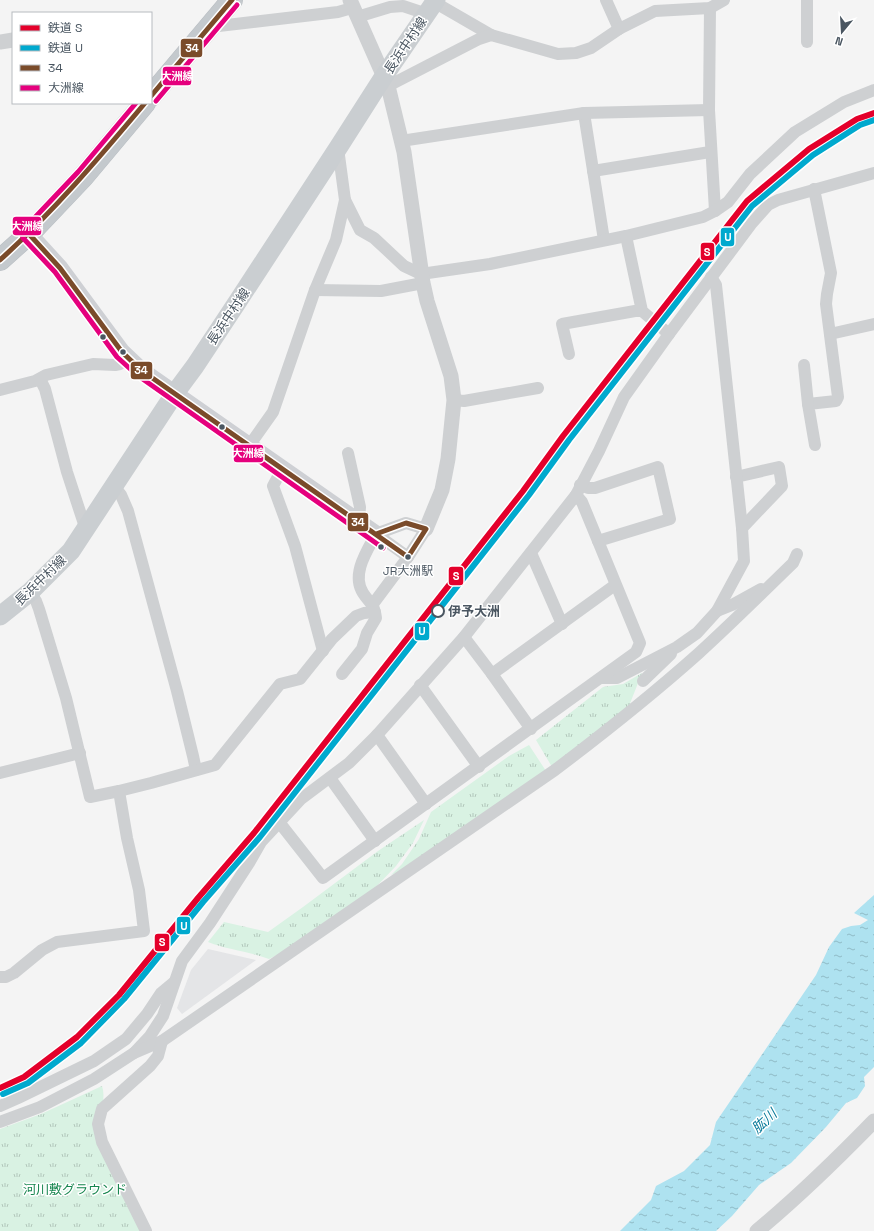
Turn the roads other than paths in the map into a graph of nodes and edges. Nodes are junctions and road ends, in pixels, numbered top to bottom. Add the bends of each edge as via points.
1 (232, 0) edge
2 (606, 0) edge
3 (724, 0) edge
4 (807, 0) edge
5 (432, 5) edge
6 (353, 8) edge
7 (710, 8) junction
8 (208, 27) junction
9 (619, 29) junction
10 (491, 35) junction
11 (12, 40) edge
12 (0, 42) edge
13 (807, 42) dead end
14 (386, 81) junction
15 (155, 84) edge
16 (874, 90) edge
17 (144, 104) edge
18 (709, 110) junction
19 (584, 113) junction
20 (401, 141) junction
21 (338, 148) junction
22 (710, 152) junction
23 (593, 171) junction
24 (874, 173) edge
25 (814, 189) junction
26 (345, 200) junction
27 (715, 211) junction
28 (29, 234) junction
29 (626, 236) junction
30 (604, 240) junction
31 (0, 260) edge
32 (711, 277) junction
33 (422, 278) junction
34 (315, 290) junction
35 (642, 311) junction
36 (874, 324) edge
37 (669, 334) junction
38 (830, 334) junction
39 (569, 354) dead end
40 (128, 358) junction
41 (804, 365) dead end
42 (40, 379) junction
43 (538, 388) dead end
44 (0, 390) edge
45 (175, 393) junction
46 (454, 400) junction
47 (808, 404) junction
48 (815, 445) dead end
49 (249, 446) junction
50 (348, 453) dead end
51 (282, 469) junction
52 (736, 477) junction
53 (114, 486) junction
54 (578, 490) junction
55 (359, 522) junction
56 (87, 526) junction
57 (742, 528) junction
58 (426, 529) junction
59 (376, 534) junction
60 (598, 541) junction
61 (531, 553) junction
62 (797, 554) dead end
63 (408, 557) junction
64 (774, 582) junction
65 (615, 585) junction
66 (30, 592) junction
67 (374, 608) junction
68 (717, 611) junction
69 (0, 616) edge
70 (562, 624) junction
71 (464, 637) junction
72 (677, 647) junction
73 (323, 651) junction
74 (342, 674) dead end
75 (492, 674) junction
76 (600, 678) junction
77 (644, 681) dead end
78 (420, 685) junction
79 (530, 729) junction
80 (377, 735) junction
81 (80, 753) junction
82 (479, 767) junction
83 (196, 770) junction
84 (0, 773) edge
85 (330, 778) junction
86 (119, 791) junction
87 (426, 804) junction
88 (279, 822) junction
89 (376, 841) junction
90 (0, 977) edge
91 (174, 982) junction
92 (162, 1041) junction
93 (134, 1053) junction
94 (0, 1106) edge
95 (874, 1121) edge
96 (0, 1122) edge
97 (146, 1231) edge
98 (757, 1231) edge

1 - 8 highway
2 - 9 street
3 - 7 street
4 - 13 street
5 - 6 street
5 - 10 street
5 - 14 main road, 長浜中村線
6 - 8 street via 338,12
6 - 14 street
7 - 9 street via 655,11
7 - 18 street
8 - 15 highway
9 - 10 street via 592,48 576,53 558,54
10 - 14 street
11 - 12 street
14 - 20 street
14 - 21 main road, 長浜中村線
16 - 27 street via 844,102 795,132 750,174 728,202
17 - 28 highway
18 - 19 street
18 - 22 street
19 - 20 street
19 - 23 street
20 - 33 street
21 - 26 street
21 - 45 main road, 長浜中村線
22 - 23 street
22 - 27 street
23 - 30 street
24 - 25 street
25 - 32 street via 768,205
25 - 38 street via 831,273 826,294
26 - 33 street via 360,230 374,238 404,266
26 - 34 street via 336,240
27 - 29 street via 703,217
28 - 31 highway
28 - 40 main road via 60,268
29 - 30 street
29 - 35 street
30 - 33 street
32 - 37 street
32 - 52 street via 716,285
33 - 34 street via 381,291
33 - 46 street via 452,376
34 - 49 street via 273,412
35 - 37 street
35 - 39 street via 562,324
36 - 38 street
37 - 54 street via 624,396
38 - 47 street via 838,397 836,400
40 - 42 street via 120,364 93,364 46,375
40 - 45 main road
41 - 47 street
42 - 44 street
42 - 56 street via 45,389 67,472 84,524
43 - 46 street
45 - 49 main road
45 - 53 main road, 長浜中村線
46 - 58 street via 442,490
47 - 48 street
49 - 51 main road
50 - 55 street via 360,507
51 - 55 main road
51 - 73 street via 273,486 296,546
52 - 57 street
52 - 57 street via 779,467 782,486
53 - 56 main road, 長浜中村線
53 - 83 street via 121,494 128,511
54 - 60 street
54 - 60 street via 595,488 658,467 670,520
54 - 61 street
55 - 59 main road
56 - 66 main road, 長浜中村線 via 70,551
57 - 68 street via 744,561
58 - 59 street via 406,523
58 - 63 street
59 - 63 street
59 - 67 street via 358,573 363,592
60 - 65 street
61 - 70 street
61 - 71 street
62 - 64 street via 793,563
63 - 67 street
64 - 68 street
64 - 92 street via 698,654 598,738
65 - 70 street
65 - 76 street via 640,644 636,652
66 - 69 main road, 長浜中村線
66 - 81 street via 39,609
67 - 73 street via 356,616
67 - 74 street via 376,618 367,633 362,649
68 - 72 street via 697,633
70 - 75 street
71 - 75 street
71 - 78 street
72 - 76 street via 617,678
72 - 77 street
73 - 83 street via 300,679 280,684 215,765
75 - 79 street
76 - 79 street
78 - 80 street
78 - 82 street
79 - 82 street
80 - 85 street
80 - 87 street
81 - 84 street
81 - 86 street via 90,797
82 - 87 street
83 - 86 street
85 - 88 street via 301,799
85 - 89 street
86 - 90 street via 139,890 144,930 56,942 14,973
87 - 89 street
88 - 89 street via 323,878
88 - 91 street via 261,842 218,911 182,961
91 - 93 street via 162,1016 150,1036
91 - 94 street via 161,993 126,1039 94,1061
92 - 93 street
92 - 97 street via 158,1056 150,1066 102,1109 98,1124 102,1142
93 - 96 street via 94,1079 40,1107
95 - 98 street

